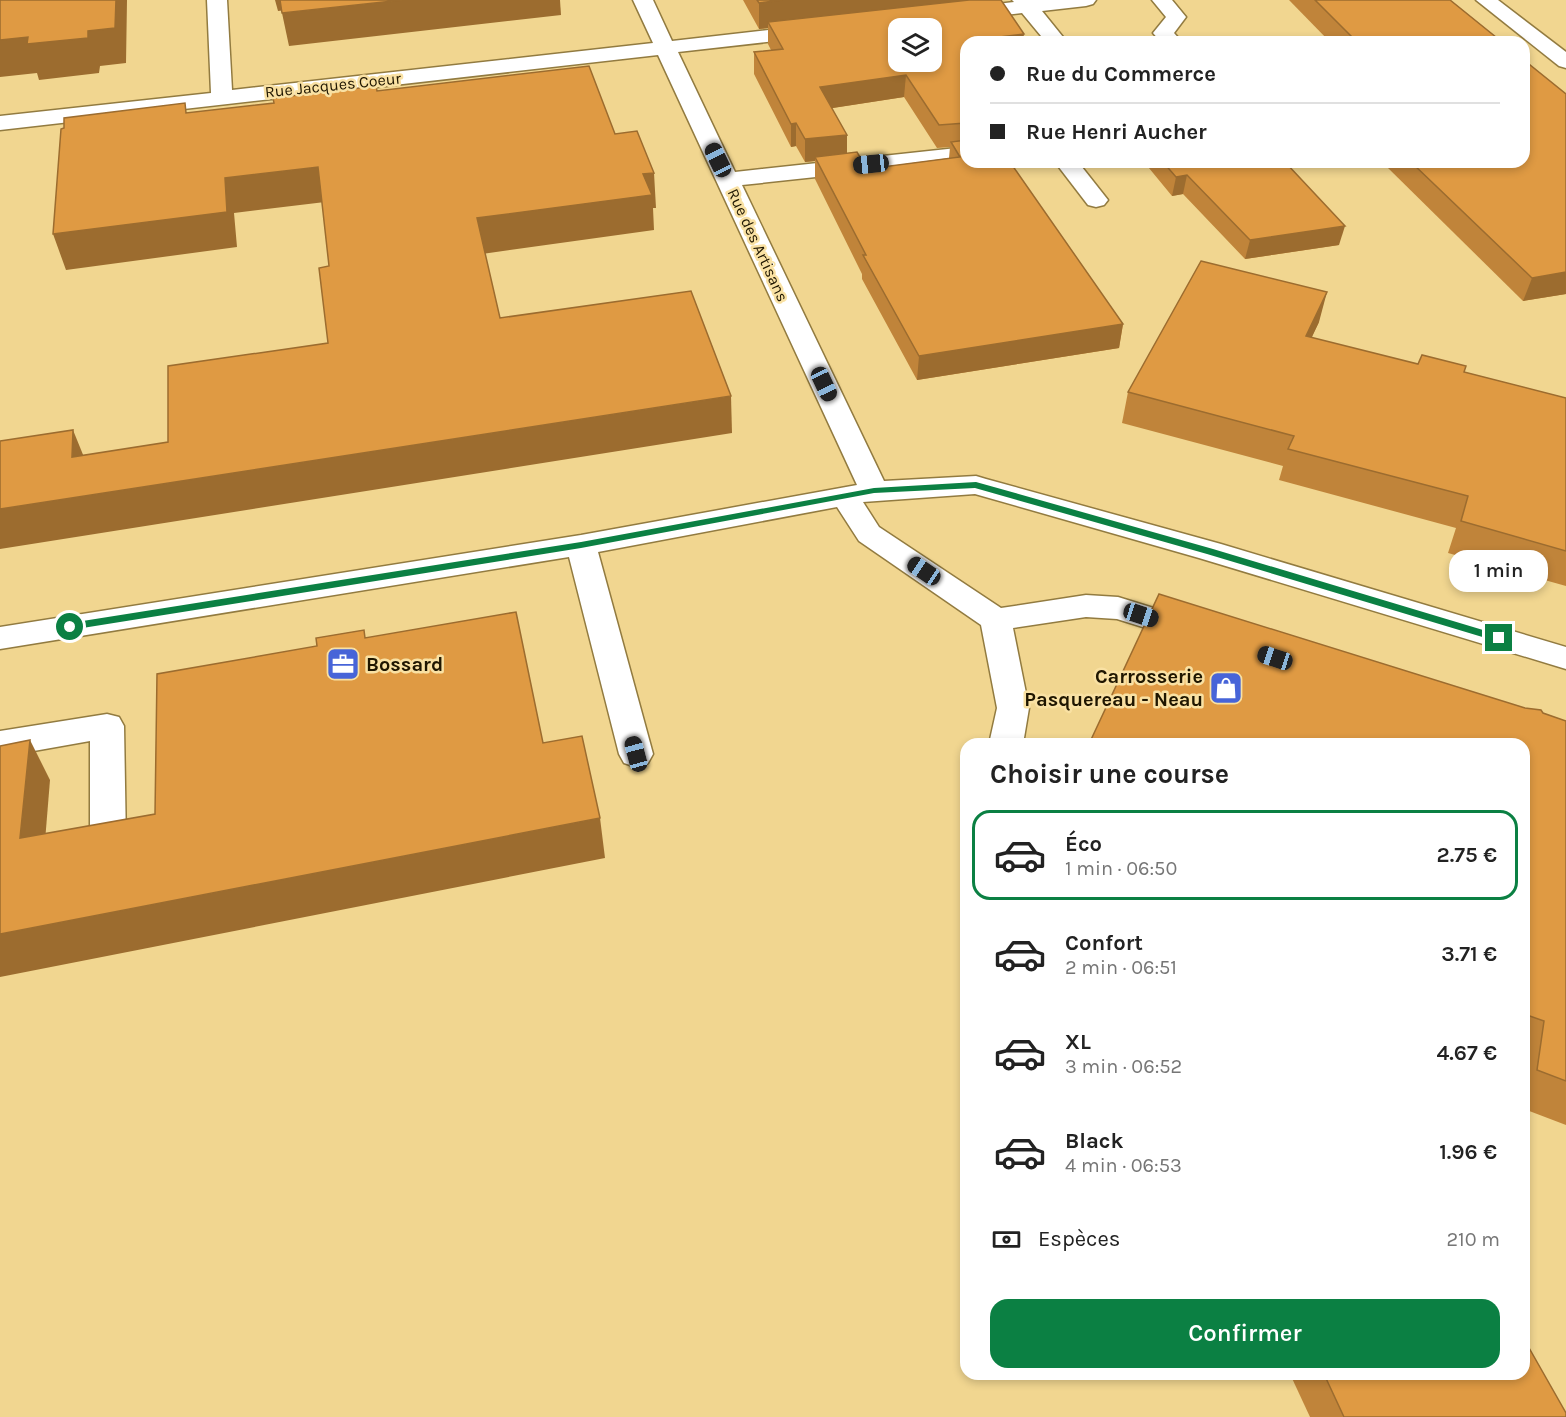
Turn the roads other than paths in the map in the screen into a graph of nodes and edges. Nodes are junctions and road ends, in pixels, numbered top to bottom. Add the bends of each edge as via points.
1 (217, 0) edge
2 (643, 0) edge
3 (1086, 0) edge
4 (1162, 0) edge
5 (1486, 0) edge
6 (1025, 3) edge
7 (946, 16) edge
8 (829, 29) edge
9 (1052, 36) edge
10 (1167, 36) edge
11 (665, 48) junction
12 (1566, 62) edge
13 (222, 98) junction
14 (0, 123) edge
15 (960, 155) edge
16 (1071, 168) edge
17 (728, 180) junction
18 (1096, 200) dead end
19 (859, 493) junction
20 (581, 545) junction
21 (996, 620) junction
22 (0, 638) edge
23 (1219, 640) edge
24 (1566, 658) edge
25 (1007, 738) edge
26 (0, 744) edge
27 (636, 754) dead end
28 (108, 844) edge

1 - 13 street
2 - 11 street, Rue des Artisans
3 - 6 street
4 - 10 street via 1176,17 1164,33
5 - 12 street
6 - 7 street
6 - 9 street
8 - 11 street, Rue Jacques Coeur
11 - 13 street, Rue Jacques Coeur
11 - 17 street, Rue des Artisans
13 - 14 street, Rue Jacques Coeur
15 - 17 street
16 - 18 street
17 - 19 street, Rue des Artisans
19 - 20 street
19 - 21 street, Rue des Artisans via 869,534
19 - 24 street via 976,485
20 - 22 street
20 - 27 street
21 - 23 street via 1086,606 1118,608
21 - 25 street via 1012,708
26 - 28 street via 107,726

